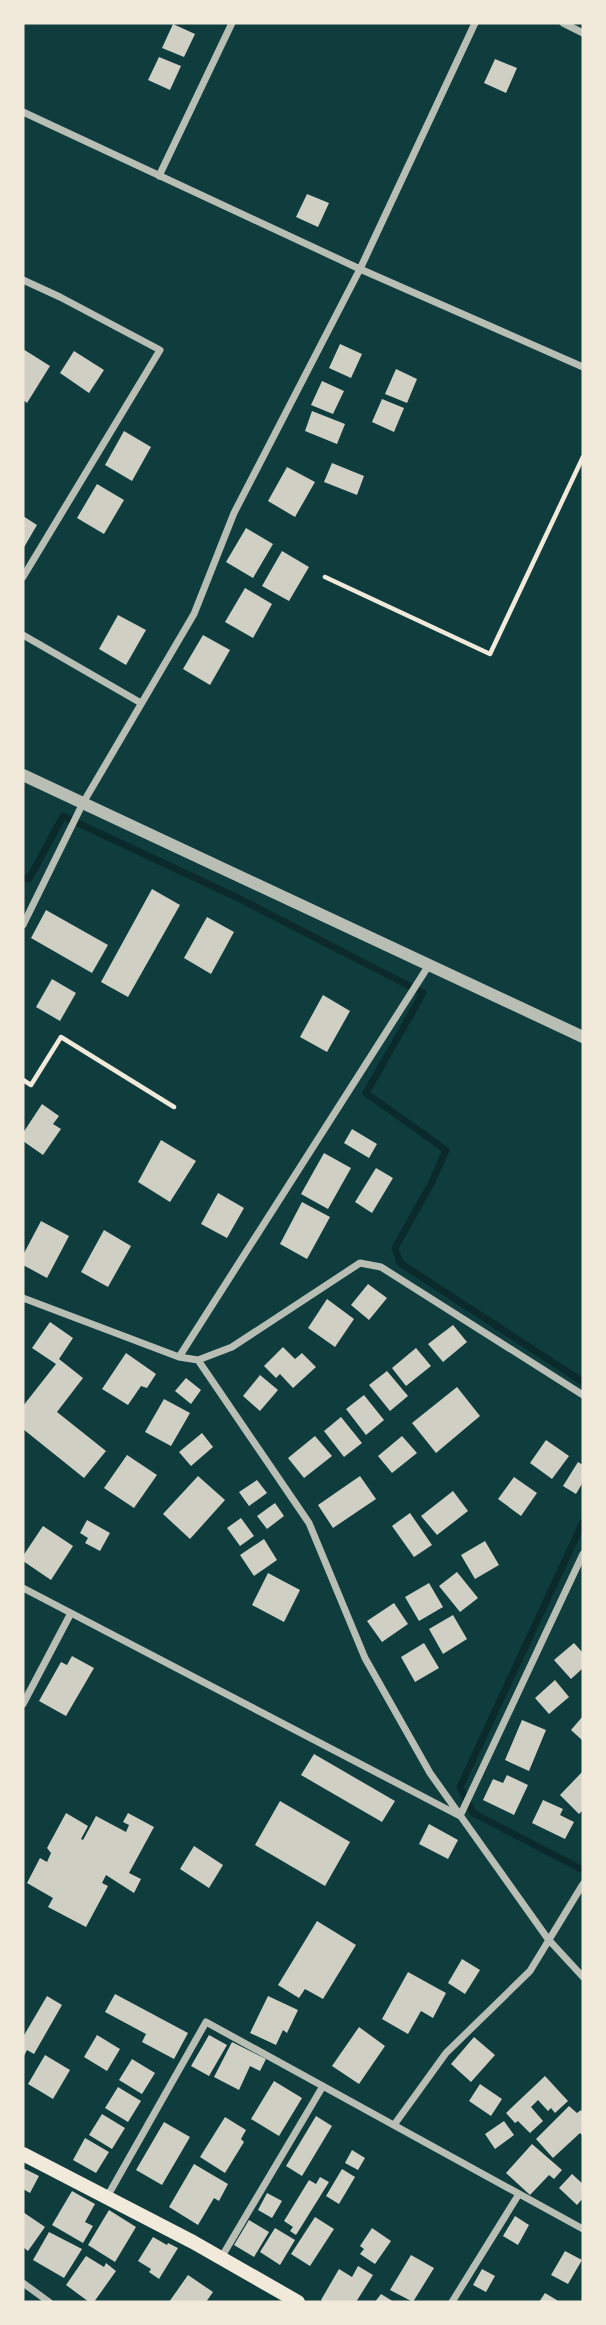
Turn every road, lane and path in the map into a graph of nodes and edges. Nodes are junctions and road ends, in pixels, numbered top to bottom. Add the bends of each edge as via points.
1 (232, 23) edge
2 (475, 23) edge
3 (563, 23) edge
4 (583, 33) edge
5 (23, 112) edge
6 (159, 176) junction
7 (360, 269) junction
8 (23, 280) edge
9 (583, 367) edge
10 (583, 457) edge
11 (23, 577) edge
12 (325, 578) dead end
13 (23, 635) edge
14 (141, 704) junction
15 (23, 775) edge
16 (83, 803) junction
17 (23, 925) edge
18 (429, 965) junction
19 (583, 1037) edge
20 (23, 1080) edge
21 (174, 1107) dead end
22 (23, 1298) edge
23 (179, 1357) junction
24 (198, 1360) junction
25 (583, 1395) edge
26 (583, 1554) edge
27 (23, 1588) edge
28 (71, 1613) junction
29 (23, 1704) edge
30 (460, 1816) junction
31 (583, 1884) edge
32 (548, 1939) junction
33 (583, 1977) edge
34 (323, 2087) junction
35 (394, 2125) junction
36 (23, 2154) edge
37 (519, 2194) junction
38 (107, 2197) junction
39 (583, 2229) edge
40 (221, 2258) junction
41 (23, 2283) edge
42 (48, 2302) edge
43 (298, 2302) edge
44 (452, 2302) edge

1 - 6 street
2 - 7 street
3 - 4 street
5 - 6 street
6 - 7 street
7 - 9 street
7 - 14 street via 234,513 194,614
8 - 11 street via 160,350
10 - 12 path via 490,654
13 - 14 street
14 - 16 street
15 - 16 street
16 - 17 street
16 - 18 street
18 - 19 street
18 - 23 street
20 - 21 path via 31,1085 61,1037
22 - 23 street
23 - 24 street
24 - 25 street via 232,1347 360,1264 381,1267
24 - 30 street via 309,1523 365,1658 430,1773
26 - 30 street
27 - 28 street
28 - 29 street
28 - 30 street
30 - 32 street
31 - 32 street
32 - 33 street
32 - 35 street via 530,1970 446,2053
34 - 35 street
34 - 38 street via 206,2022
34 - 40 street
35 - 37 street
36 - 38 main road
37 - 39 street
37 - 44 street
38 - 40 main road
40 - 43 main road
41 - 42 street

